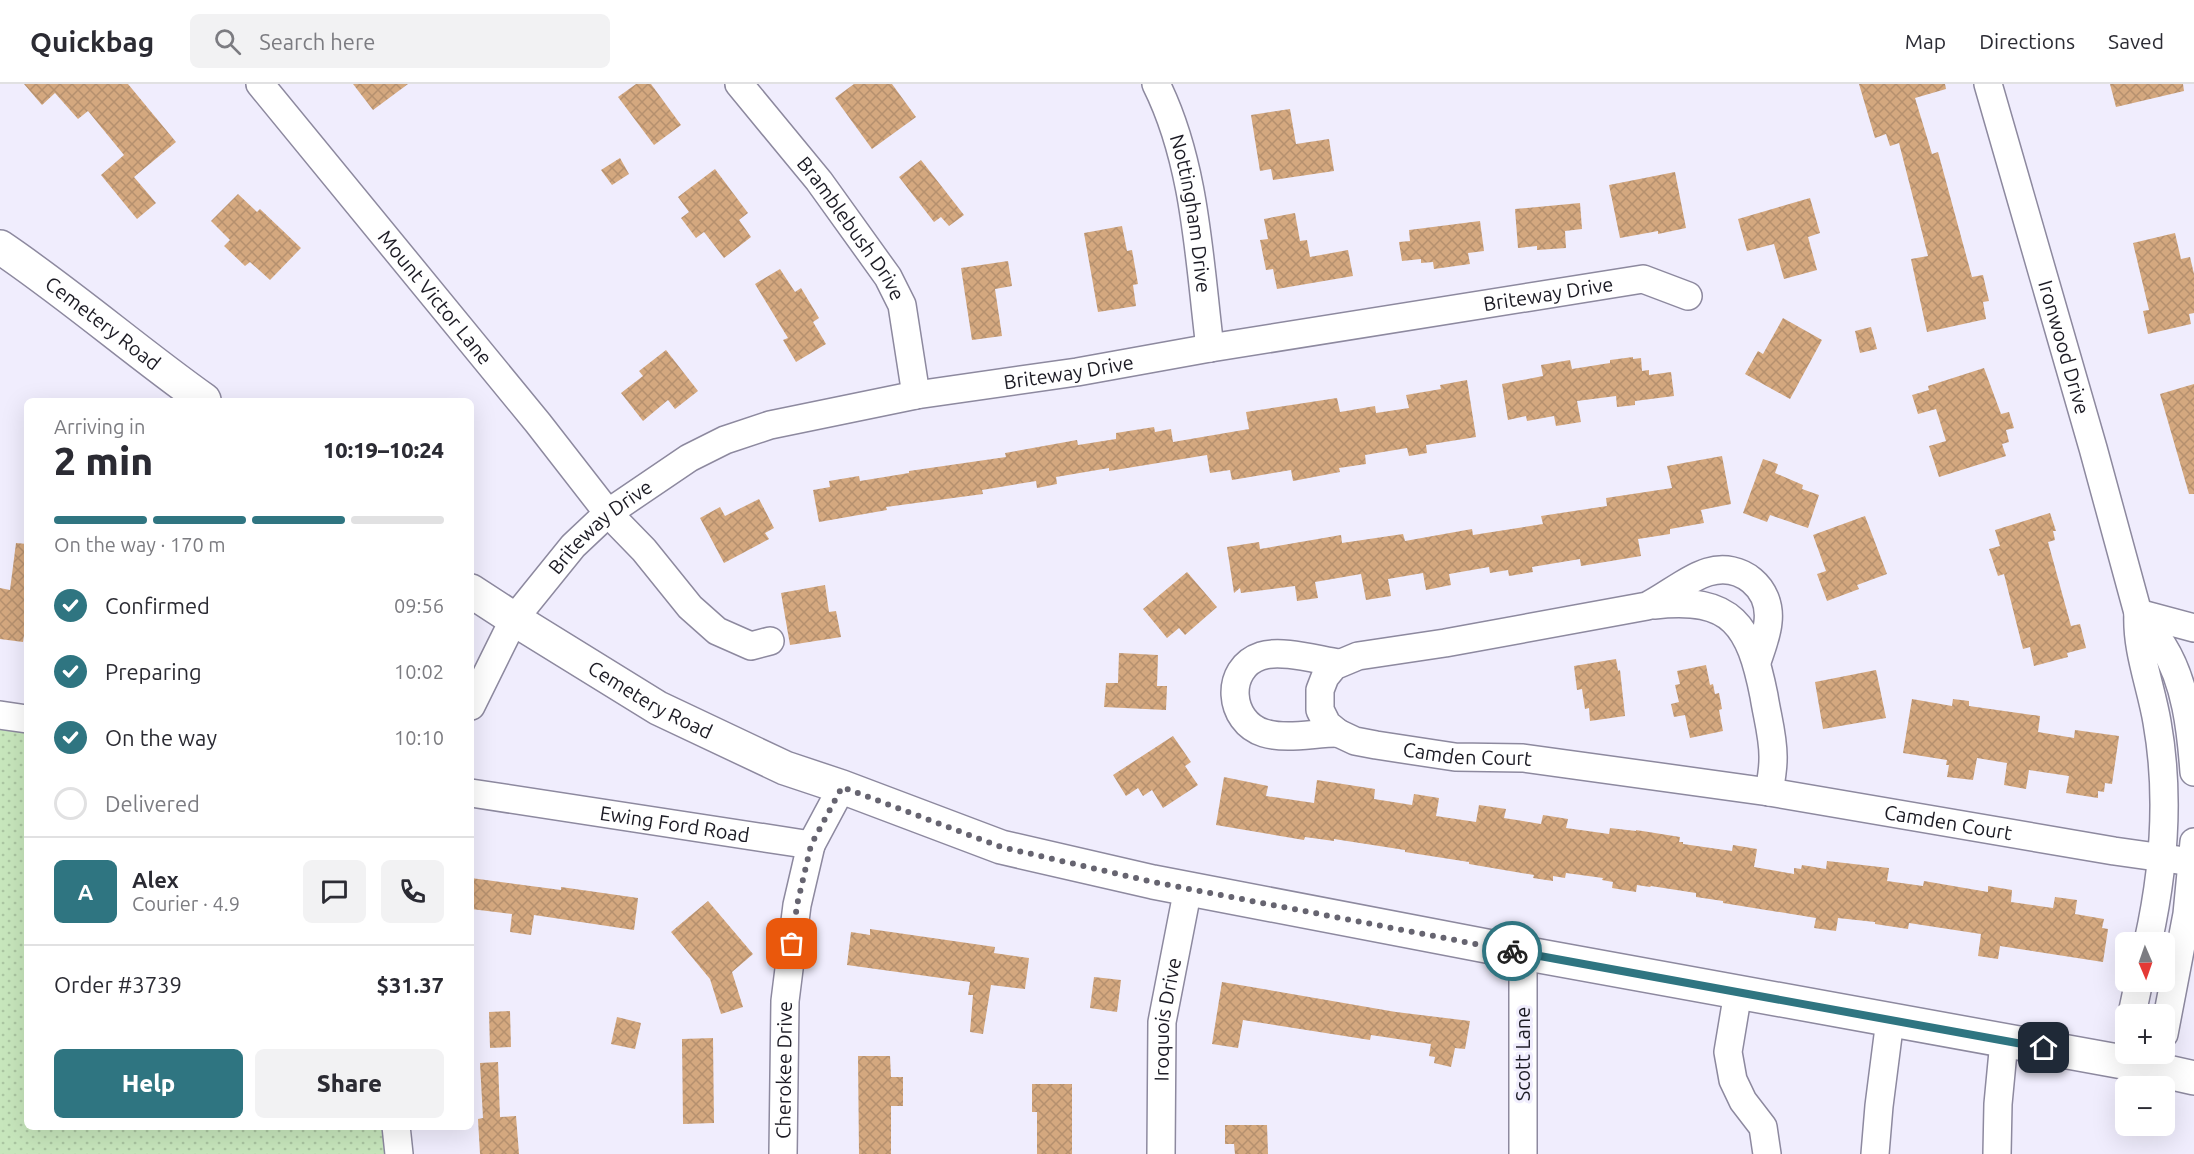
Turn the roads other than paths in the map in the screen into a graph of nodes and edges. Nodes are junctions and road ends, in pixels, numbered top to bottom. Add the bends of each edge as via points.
1 (260, 84) edge
2 (739, 84) edge
3 (1155, 84) edge
4 (1988, 84) edge
5 (0, 248) edge
6 (1688, 296) dead end
7 (1210, 348) junction
8 (916, 395) junction
9 (201, 398) edge
10 (608, 513) junction
11 (474, 593) edge
12 (1647, 606) junction
13 (2138, 613) junction
14 (514, 619) junction
15 (2194, 628) edge
16 (770, 641) dead end
17 (1339, 663) junction
18 (1757, 663) junction
19 (474, 700) edge
20 (0, 715) edge
21 (24, 719) edge
22 (1338, 733) junction
23 (2194, 772) edge
24 (842, 787) junction
25 (1769, 792) junction
26 (474, 793) edge
27 (811, 845) junction
28 (2193, 852) edge
29 (2161, 858) junction
30 (1188, 888) junction
31 (2150, 932) edge
32 (1523, 953) junction
33 (1738, 992) junction
34 (2170, 1004) edge
35 (1890, 1020) junction
36 (2004, 1041) junction
37 (2115, 1054) edge
38 (2163, 1064) edge
39 (2194, 1078) edge
40 (396, 1130) edge
41 (399, 1154) edge
42 (783, 1154) edge
43 (1161, 1154) edge
44 (1523, 1154) edge
45 (1767, 1154) edge
46 (1875, 1154) edge
47 (1997, 1154) edge

1 - 10 street, Mount Victor Lane
2 - 8 street, Bramblebush Drive via 819,182 888,278 902,306
3 - 7 street, Nottingham Drive via 1166,105 1185,172
4 - 13 street, Ironwood Drive
5 - 9 main road, Cemetery Road via 48,280
6 - 7 street, Briteway Drive via 1643,279
7 - 8 street, Briteway Drive
8 - 10 street, Briteway Drive via 770,426 725,440 674,466
10 - 14 street, Briteway Drive via 573,546
10 - 16 street, Mount Victor Lane via 690,607 717,631 751,646
11 - 14 main road, Cemetery Road
12 - 17 street via 1358,656
12 - 18 street via 1691,603 1721,612 1744,633
12 - 18 street via 1704,573 1727,570 1742,574 1759,587 1768,607 1768,623
13 - 15 street
13 - 23 street, Ironwood Drive via 2164,647 2177,675 2191,728
13 - 29 street, Ironwood Drive via 2160,750 2165,822
14 - 19 street, Briteway Drive
14 - 24 main road, Cemetery Road via 658,708 785,768
17 - 22 street via 1325,677 1319,696 1326,724
17 - 22 street via 1280,654 1258,656 1240,671 1234,694 1242,717 1262,732
18 - 25 street via 1773,752
20 - 21 street
22 - 25 street, Camden Court via 1365,743 1455,757 1523,758
24 - 27 street
24 - 30 main road, Cemetery Road via 1001,847
25 - 29 street, Camden Court
26 - 27 street, Ewing Ford Road
27 - 42 street, Cherokee Drive via 797,905 785,1001
28 - 29 street, Camden Court
28 - 34 street via 2187,914
29 - 31 street, Ironwood Drive
30 - 32 main road, Cemetery Road
30 - 43 street, Iroquois Drive via 1162,1022
32 - 33 main road, Cemetery Road
32 - 44 street, Scott Lane
33 - 35 main road, Cemetery Road
33 - 45 street via 1728,1052 1733,1080 1763,1127
35 - 36 main road, Cemetery Road
35 - 46 street
36 - 37 main road, Cemetery Road
36 - 47 street
38 - 39 main road, Cemetery Road
40 - 41 street

